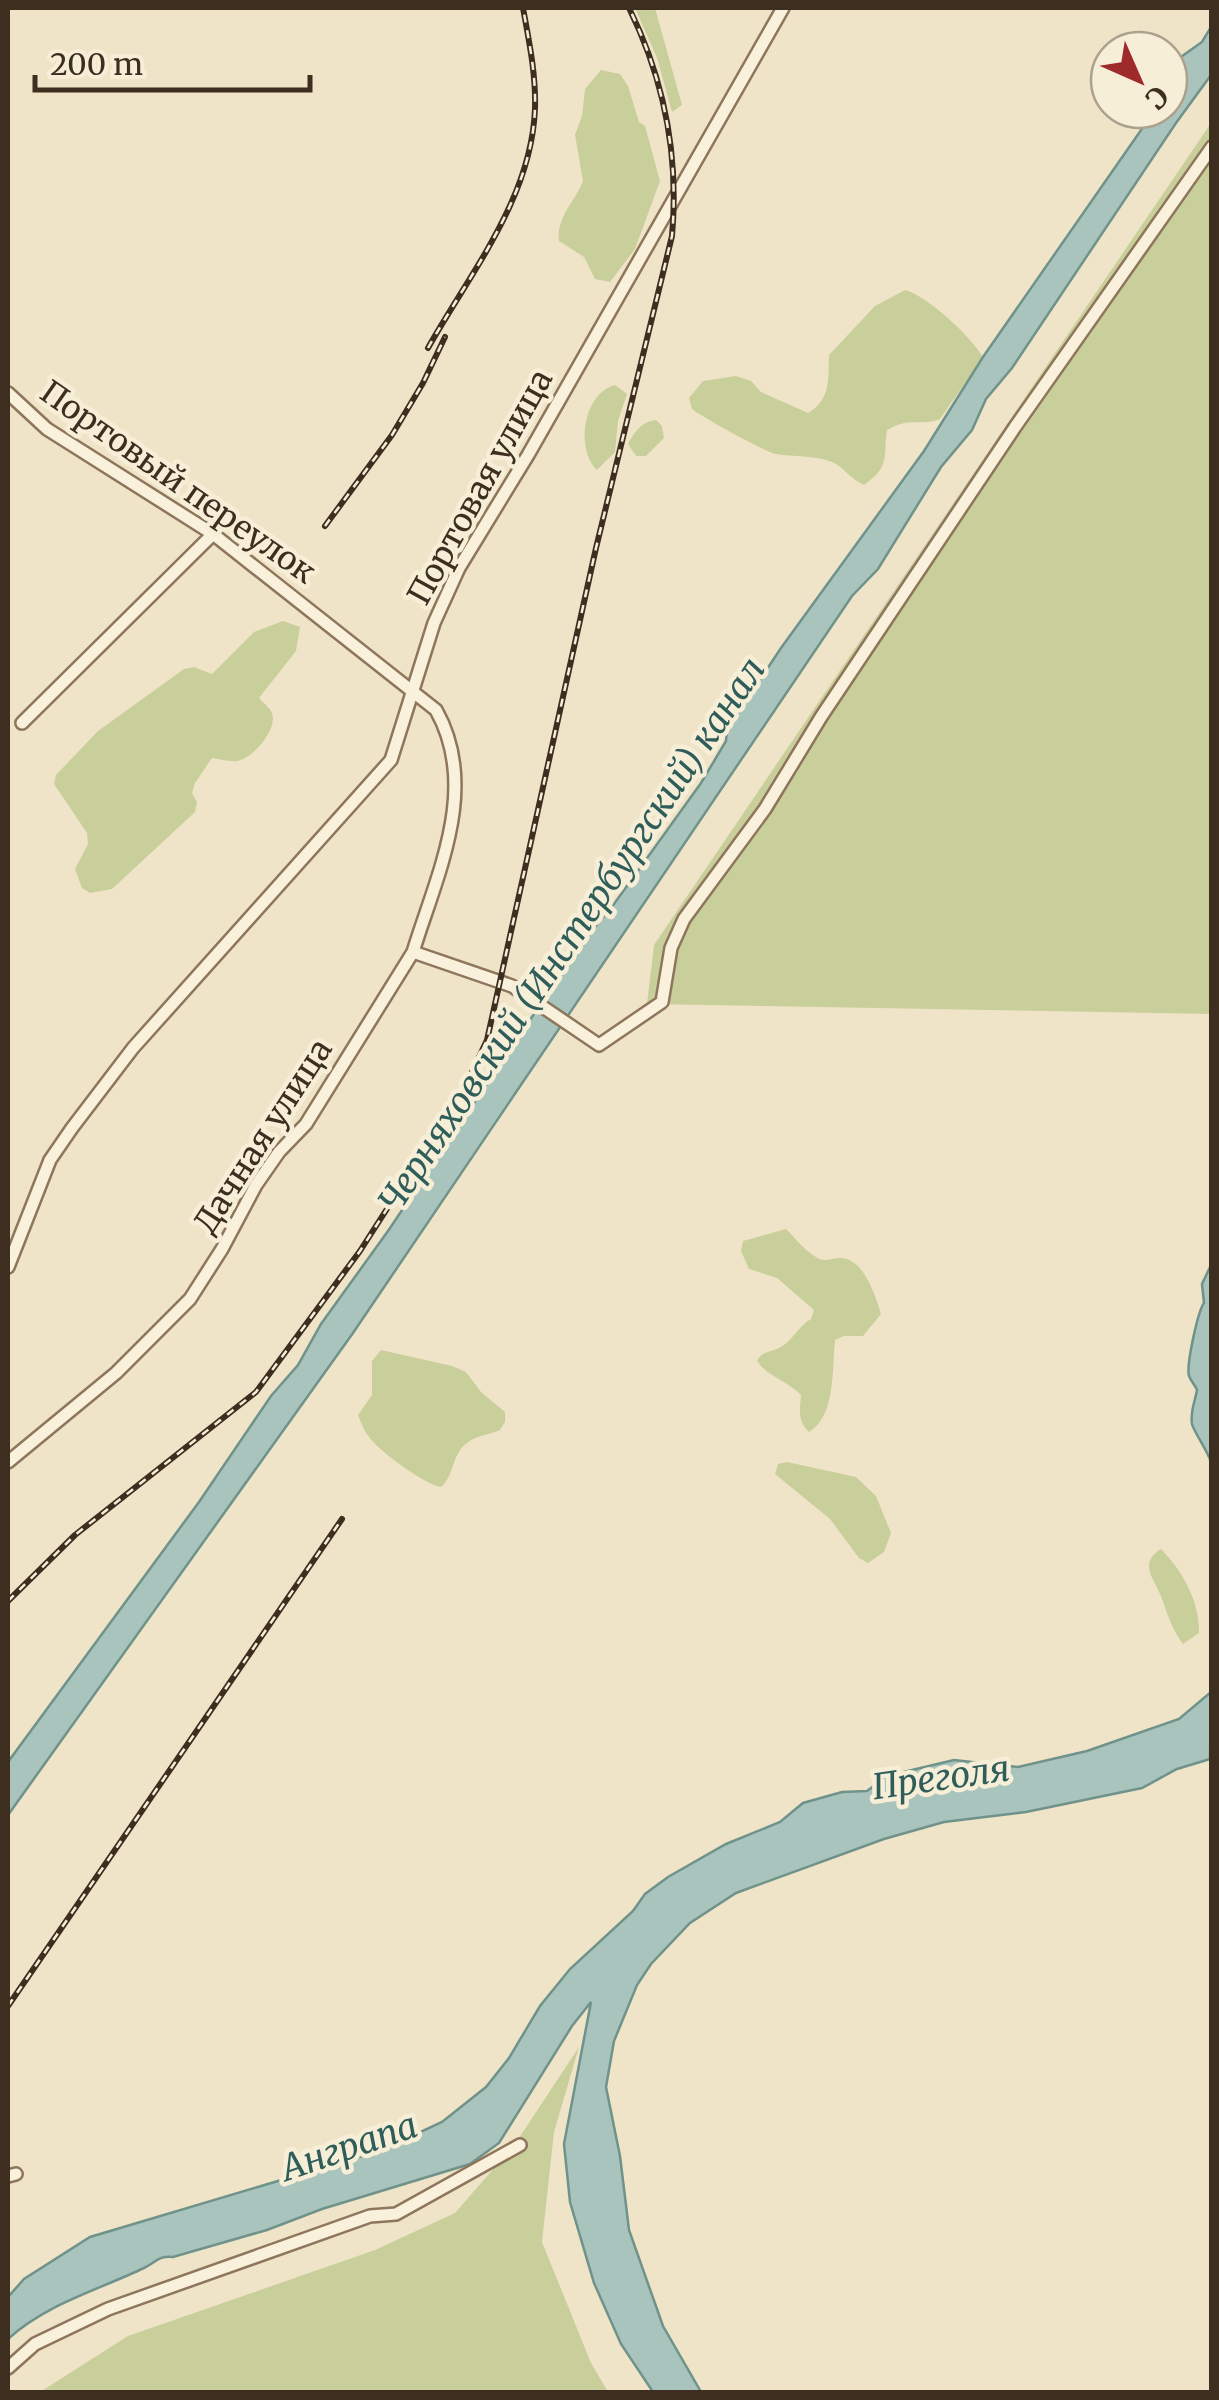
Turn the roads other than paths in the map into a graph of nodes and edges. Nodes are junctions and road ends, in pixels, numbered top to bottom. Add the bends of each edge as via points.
1 (782, 8) edge
2 (1212, 147) edge
3 (8, 393) edge
4 (213, 534) junction
5 (411, 688) junction
6 (22, 723) dead end
7 (413, 952) junction
8 (8, 1267) edge
9 (8, 1462) edge
10 (520, 2145) dead end
11 (8, 2368) edge

1 - 5 street, Портовая улица via 459,568
2 - 7 street via 684,919 671,948 662,1002 600,1045 500,980
3 - 4 street, Портовый переулок via 46,428
4 - 5 street, Портовый переулок
4 - 6 street
5 - 7 street, Портовый переулок via 446,728 457,789
5 - 8 street, Портовая улица via 401,736 384,769 133,1048 72,1128 50,1160
7 - 9 street, Дачная улица via 306,1124 256,1185 190,1299 116,1373
10 - 11 street via 396,2214 370,2216 108,2309 35,2344

